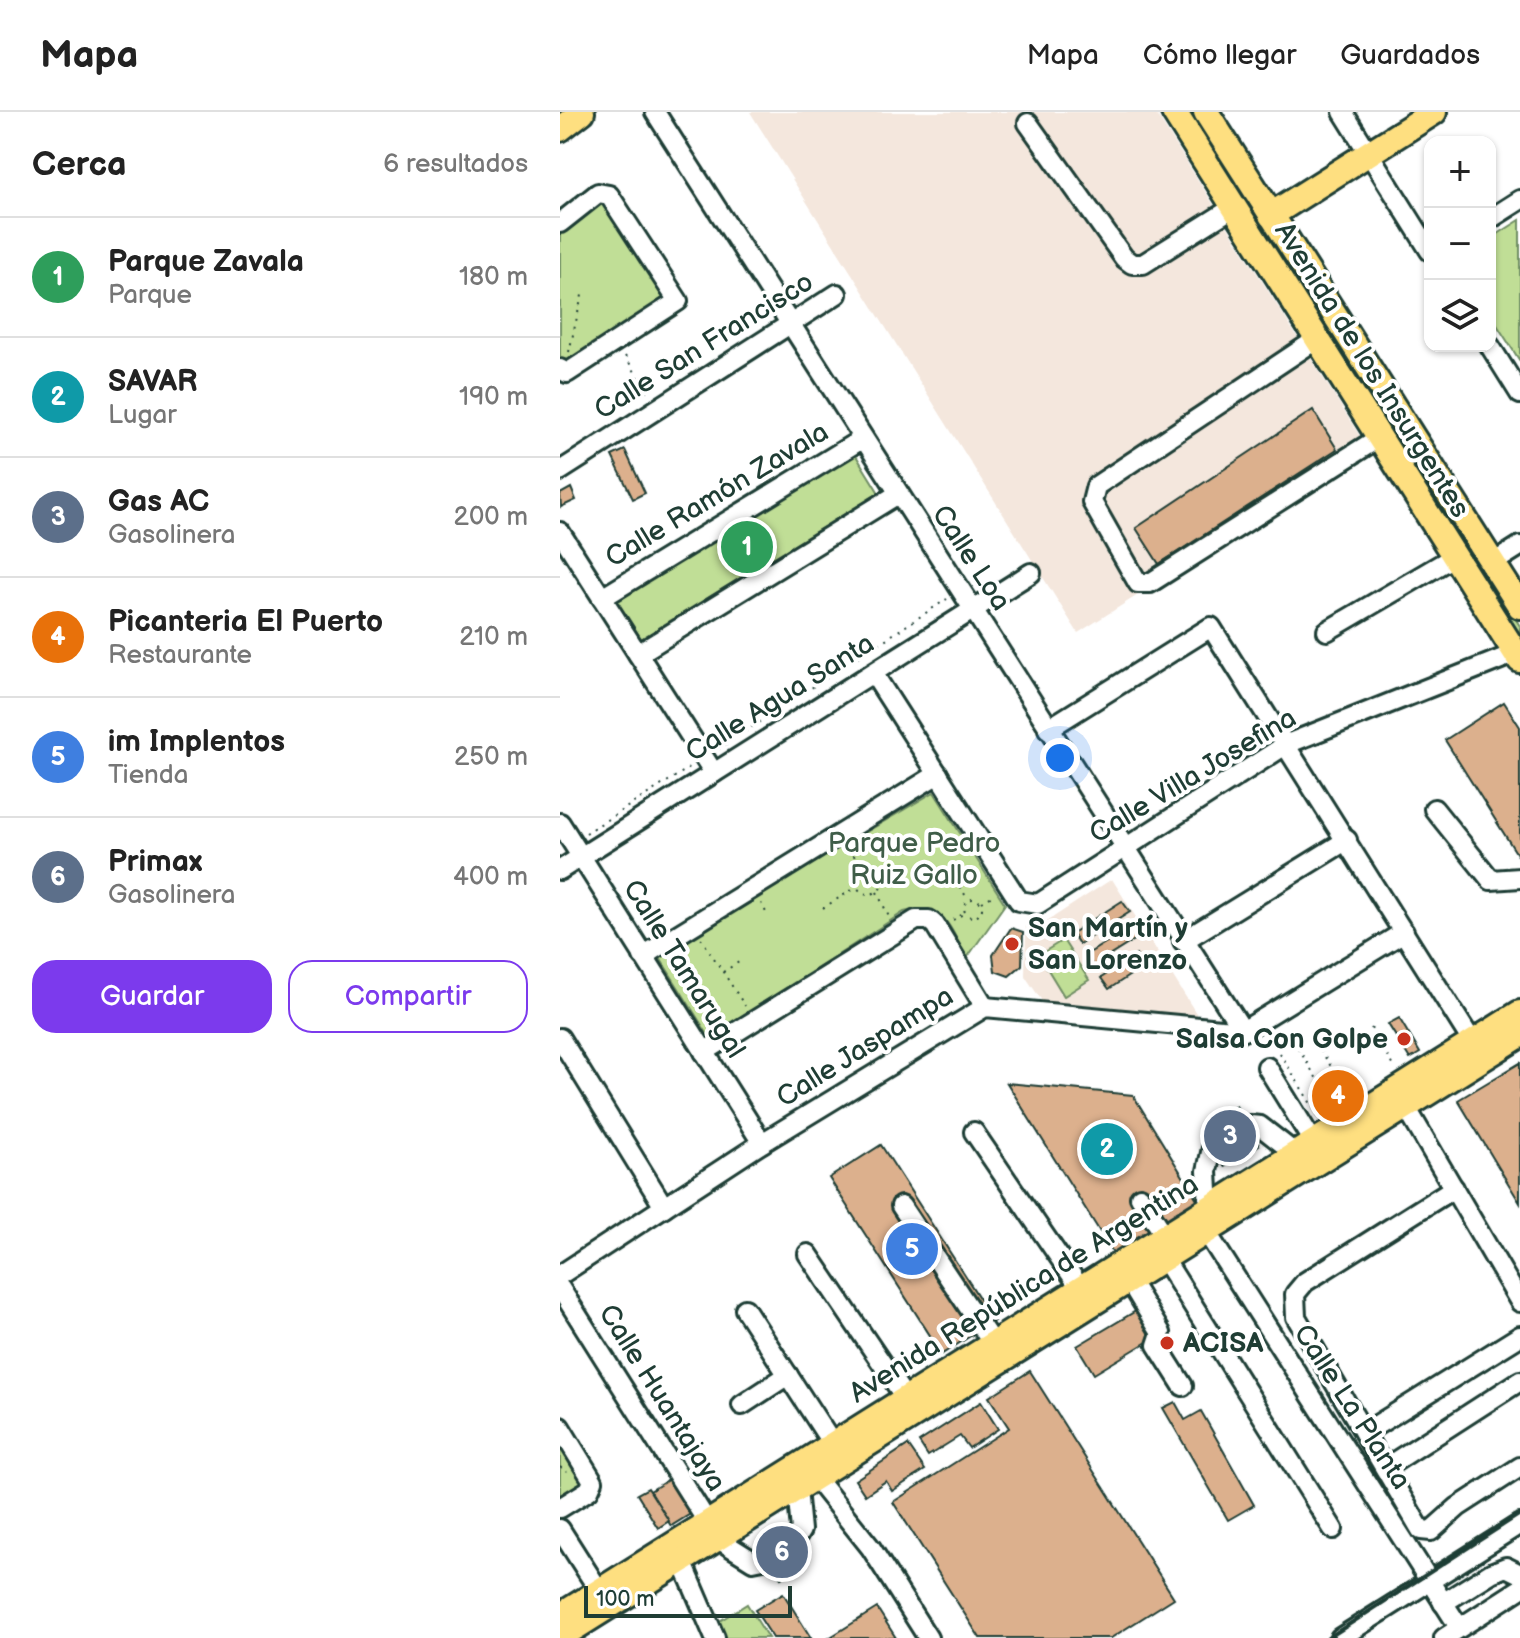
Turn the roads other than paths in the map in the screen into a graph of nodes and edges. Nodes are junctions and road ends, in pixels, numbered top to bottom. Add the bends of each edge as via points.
1 (582, 112) edge
2 (655, 112) edge
3 (1174, 112) edge
4 (1206, 112) edge
5 (1343, 112) edge
6 (1407, 112) edge
7 (1434, 112) edge
8 (1028, 123) dead end
9 (560, 129) edge
10 (1365, 147) junction
11 (1520, 200) edge
12 (1234, 207) junction
13 (1268, 208) junction
14 (1496, 215) edge
15 (560, 223) edge
16 (1424, 241) edge
17 (837, 294) dead end
18 (789, 325) junction
19 (1317, 339) junction
20 (1494, 352) edge
21 (564, 371) edge
22 (1520, 394) edge
23 (1380, 437) junction
24 (862, 439) junction
25 (560, 471) edge
26 (898, 494) junction
27 (560, 532) edge
28 (1520, 546) edge
29 (1455, 556) junction
30 (1493, 563) junction
31 (1031, 573) dead end
32 (602, 598) junction
33 (1520, 606) edge
34 (972, 610) junction
35 (1327, 631) dead end
36 (638, 654) junction
37 (1518, 656) edge
38 (873, 673) junction
39 (1048, 729) junction
40 (1287, 744) junction
41 (708, 766) junction
42 (938, 774) junction
43 (1434, 809) dead end
44 (560, 823) edge
45 (1347, 840) junction
46 (1124, 849) junction
47 (576, 850) junction
48 (560, 870) edge
49 (1520, 878) edge
50 (1404, 932) junction
51 (1183, 941) junction
52 (643, 956) junction
53 (985, 1007) junction
54 (1520, 1013) edge
55 (1243, 1031) junction
56 (1520, 1035) edge
57 (560, 1038) edge
58 (1478, 1051) junction
59 (704, 1052) junction
60 (1274, 1060) road end
61 (1405, 1096) junction
62 (1250, 1125) tunnel mouth
63 (974, 1132) dead end
64 (1328, 1138) junction
65 (762, 1143) junction
66 (1212, 1148) dead end
67 (1454, 1188) junction
68 (1140, 1197) dead end
69 (901, 1206) dead end
70 (664, 1207) junction
71 (1204, 1219) junction
72 (1165, 1247) junction
73 (808, 1254) dead end
74 (560, 1275) edge
75 (1129, 1280) junction
76 (560, 1288) edge
77 (1081, 1289) junction
78 (1520, 1302) edge
79 (745, 1309) dead end
80 (1520, 1336) edge
81 (993, 1344) junction
82 (788, 1375) junction
83 (1520, 1381) edge
84 (1183, 1386) dead end
85 (906, 1399) junction
86 (742, 1405) dead end
87 (560, 1427) edge
88 (1364, 1433) junction
89 (833, 1445) junction
90 (1520, 1467) edge
91 (1385, 1468) junction
92 (805, 1477) junction
93 (560, 1508) edge
94 (1520, 1524) edge
95 (560, 1529) edge
96 (1333, 1529) dead end
97 (713, 1531) junction
98 (793, 1543) dead end
99 (768, 1558) dead end
100 (682, 1561) junction
101 (1520, 1574) edge
102 (1430, 1581) junction
103 (1520, 1589) edge
104 (600, 1592) junction
105 (1443, 1603) junction
106 (560, 1616) edge
107 (1459, 1627) junction
108 (560, 1637) edge
109 (715, 1638) edge
110 (928, 1638) edge
111 (1340, 1638) edge
112 (1444, 1638) edge

1 - 9 main road
2 - 18 street, Calle Loa
3 - 12 main road, Avenida de los Insurgentes
4 - 13 main road, Avenida de los Insurgentes
5 - 10 street
6 - 10 main road
7 - 10 main road
8 - 12 street via 1132,264 1143,264
10 - 13 main road
10 - 16 street
11 - 14 street
12 - 19 main road, Avenida de los Insurgentes
13 - 30 main road, Avenida de los Insurgentes
15 - 21 street via 598,193 609,195 678,301
17 - 18 street, Calle San Francisco
18 - 24 street, Calle Loa
18 - 25 street, Calle San Francisco
19 - 23 main road, Avenida de los Insurgentes
19 - 23 street via 1096,486 1092,502 1138,583 1150,583
20 - 22 street
23 - 29 main road, Avenida de los Insurgentes
24 - 26 street, Calle Loa
24 - 32 street, Calle Ramón Zavala
26 - 34 street, Calle Loa
26 - 36 street
27 - 32 street
28 - 30 street
29 - 35 street
29 - 37 main road, Avenida de los Insurgentes
30 - 33 main road, Avenida de los Insurgentes
31 - 34 street, Calle Agua Santa
32 - 36 street
34 - 38 street, Calle Agua Santa
34 - 39 street, Calle Loa
36 - 41 street
37 - 40 street, Calle Villa Josefina
38 - 41 street, Calle Agua Santa
38 - 42 street
39 - 40 street via 1209,627
39 - 46 street, Calle Loa
40 - 45 street
40 - 46 street, Calle Villa Josefina
41 - 47 street, Calle Agua Santa
42 - 46 street, Calle Villa Josefina via 1019,901 1038,904
42 - 52 street
43 - 49 street via 1491,880
44 - 47 street, Calle Tamarugal
45 - 50 street
45 - 51 street
46 - 51 street, Calle Loa
47 - 48 street, Calle Agua Santa
47 - 52 street, Calle Tamarugal
50 - 55 street
50 - 58 street
51 - 55 street, Calle Loa
52 - 59 street, Calle Tamarugal
53 - 55 street, Calle Jaspampa
53 - 59 street via 935,925 923,919 897,930
53 - 65 street, Calle Jaspampa
54 - 58 main road, Avenida República de Argentina
56 - 58 main road, Avenida República de Argentina
57 - 70 street
58 - 61 main road, Avenida República de Argentina
59 - 65 street, Calle Tamarugal
60 - 64 street
61 - 64 main road, Avenida República de Argentina
61 - 64 main road, Avenida República de Argentina
61 - 67 street
62 - 64 street
63 - 77 street
64 - 71 main road, Avenida República de Argentina
65 - 70 street, Calle Jaspampa
66 - 71 street
67 - 78 street
67 - 88 street via 1305,1282 1295,1294 1301,1329
68 - 72 street
69 - 81 street
70 - 74 street, Calle Jaspampa
71 - 72 main road, Avenida República de Argentina
71 - 102 street, Calle La Planta
72 - 75 main road, Avenida República de Argentina
72 - 77 main road, Avenida República de Argentina
72 - 96 street
73 - 85 street
75 - 84 street via 1161,1333 1158,1347
75 - 92 main road, Avenida República de Argentina
76 - 97 street, Calle Huantajaya
77 - 81 main road, Avenida República de Argentina
79 - 82 street
80 - 88 street
81 - 85 main road, Avenida República de Argentina
82 - 86 street
82 - 89 street
83 - 91 street
85 - 89 main road, Avenida República de Argentina
87 - 93 street via 593,1485
88 - 91 street
89 - 92 main road, Avenida República de Argentina
90 - 91 street via 1426,1532
92 - 97 main road, Avenida República de Argentina
92 - 98 street via 801,1530
92 - 110 street via 871,1548
94 - 102 street
95 - 104 street
97 - 99 street via 753,1561
97 - 100 main road, Avenida República de Argentina
97 - 104 main road, Avenida República de Argentina
100 - 108 main road, Avenida República de Argentina
100 - 109 street
101 - 105 street via 1506,1567
102 - 105 street, Calle La Planta
102 - 111 street
103 - 107 street
104 - 106 main road, Avenida República de Argentina
105 - 107 street, Calle La Planta
107 - 112 street

